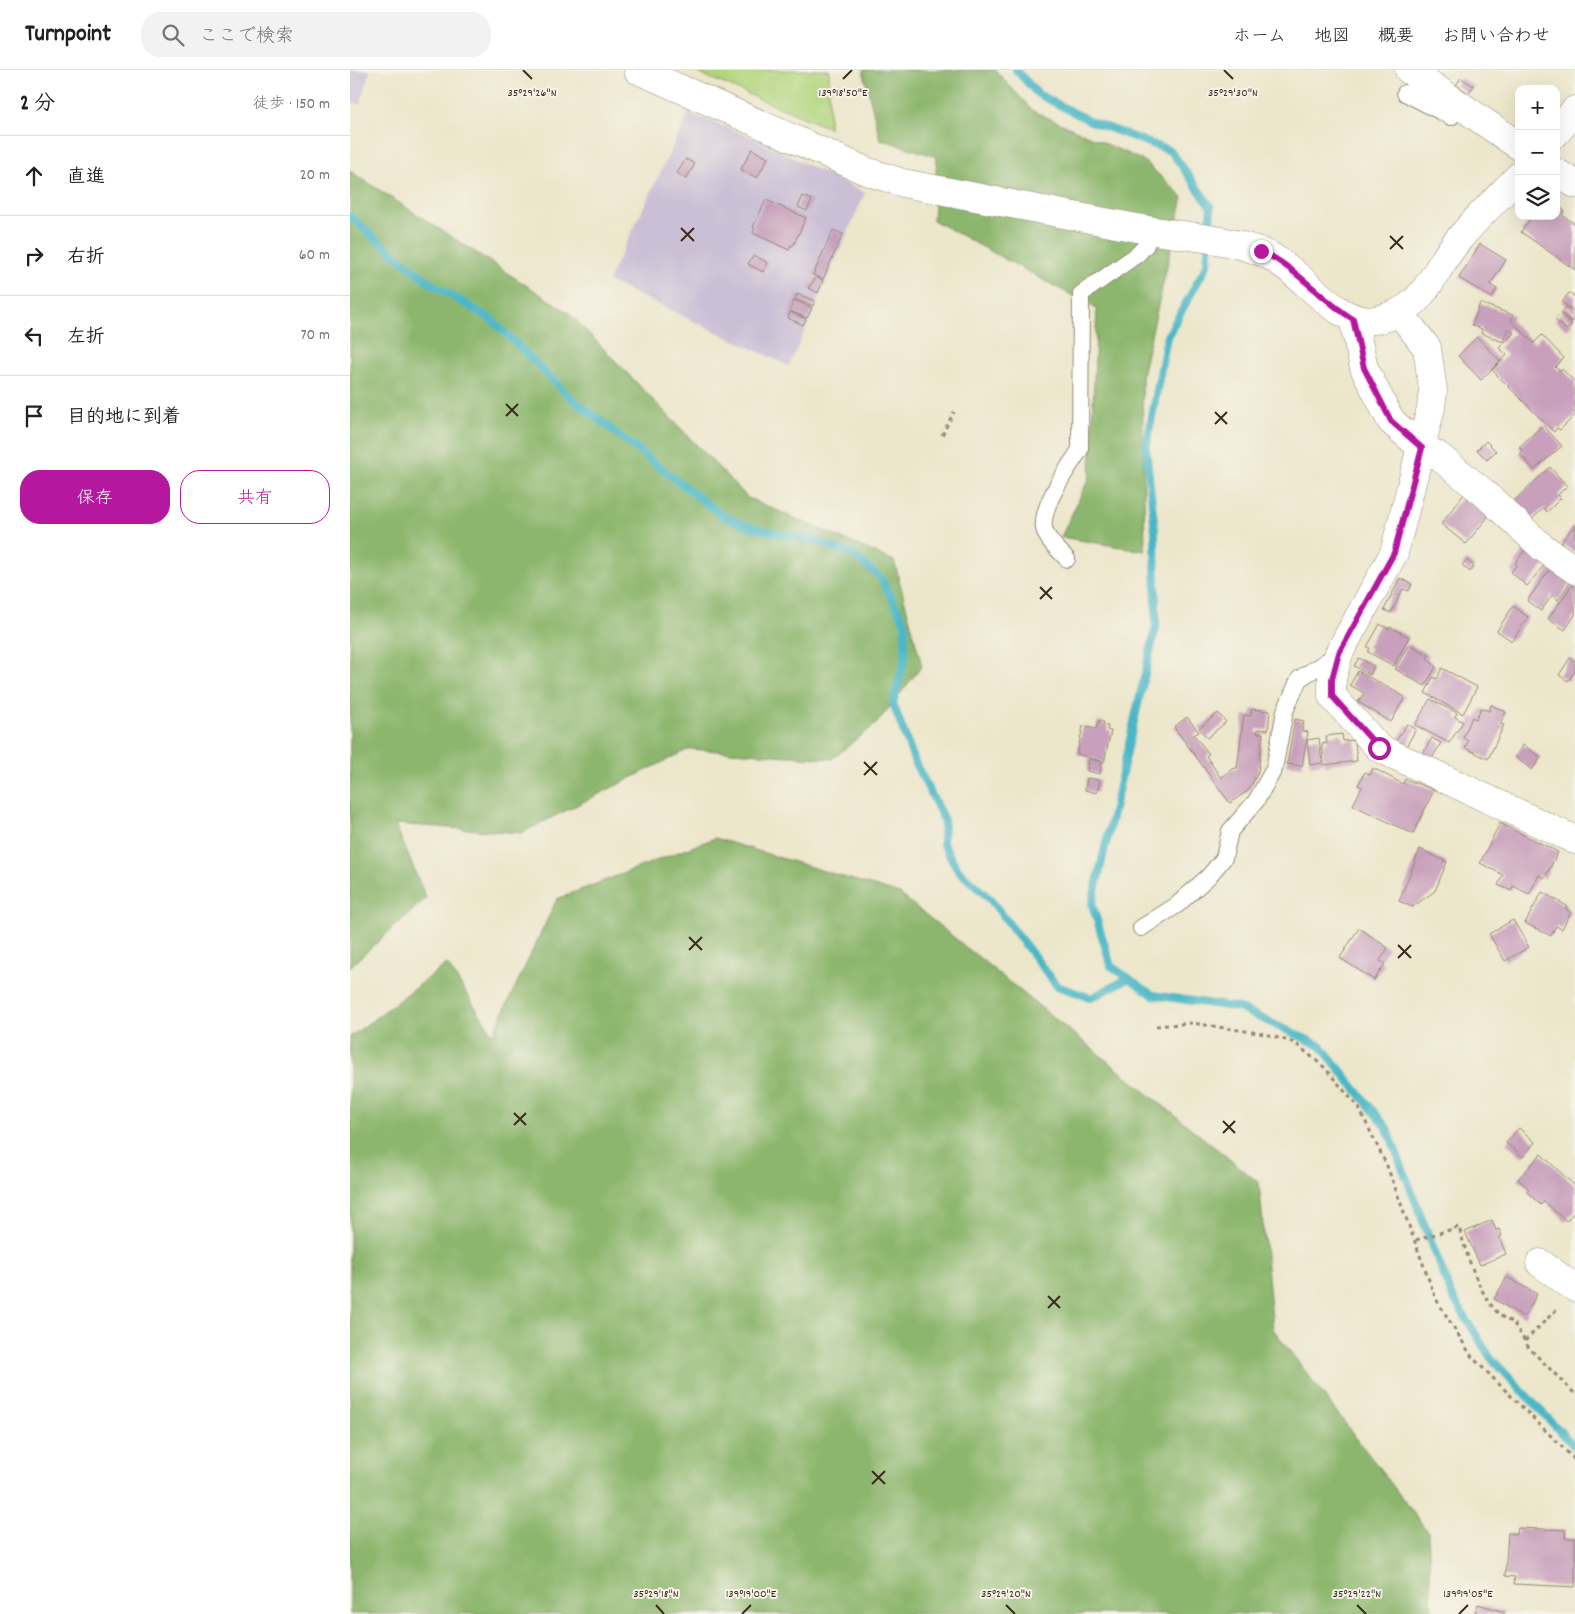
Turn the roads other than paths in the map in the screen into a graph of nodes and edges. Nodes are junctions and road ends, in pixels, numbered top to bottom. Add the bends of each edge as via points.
1 (638, 70) edge
2 (1407, 82) edge
3 (1575, 110) edge
4 (1558, 130) edge
5 (1515, 143) edge
6 (1560, 175) edge
7 (1515, 180) edge
8 (1575, 184) edge
9 (1149, 230) junction
10 (1399, 312) junction
11 (1353, 319) junction
12 (1422, 448) junction
13 (1068, 559) dead end
14 (1575, 570) edge
15 (1339, 653) junction
16 (1575, 840) edge
17 (1141, 928) dead end
18 (1540, 1263) dead end
19 (1569, 1296) edge

1 - 9 street via 866,171 903,183
2 - 5 street via 1461,105
3 - 4 street
6 - 8 street
7 - 10 street via 1458,239 1425,293
9 - 11 street via 1226,241 1276,258 1327,302
9 - 13 lane via 1146,245 1138,254 1081,294 1080,450 1045,511 1044,528 1050,541
10 - 11 street via 1375,320
10 - 12 street via 1427,348 1433,390
11 - 12 street via 1364,368 1391,421
12 - 14 street via 1437,455 1542,547
12 - 15 street via 1394,553
15 - 16 street via 1332,679 1332,696 1379,748
15 - 17 lane via 1299,680 1285,711 1274,769 1256,801 1230,831 1224,858 1177,905
18 - 19 street

